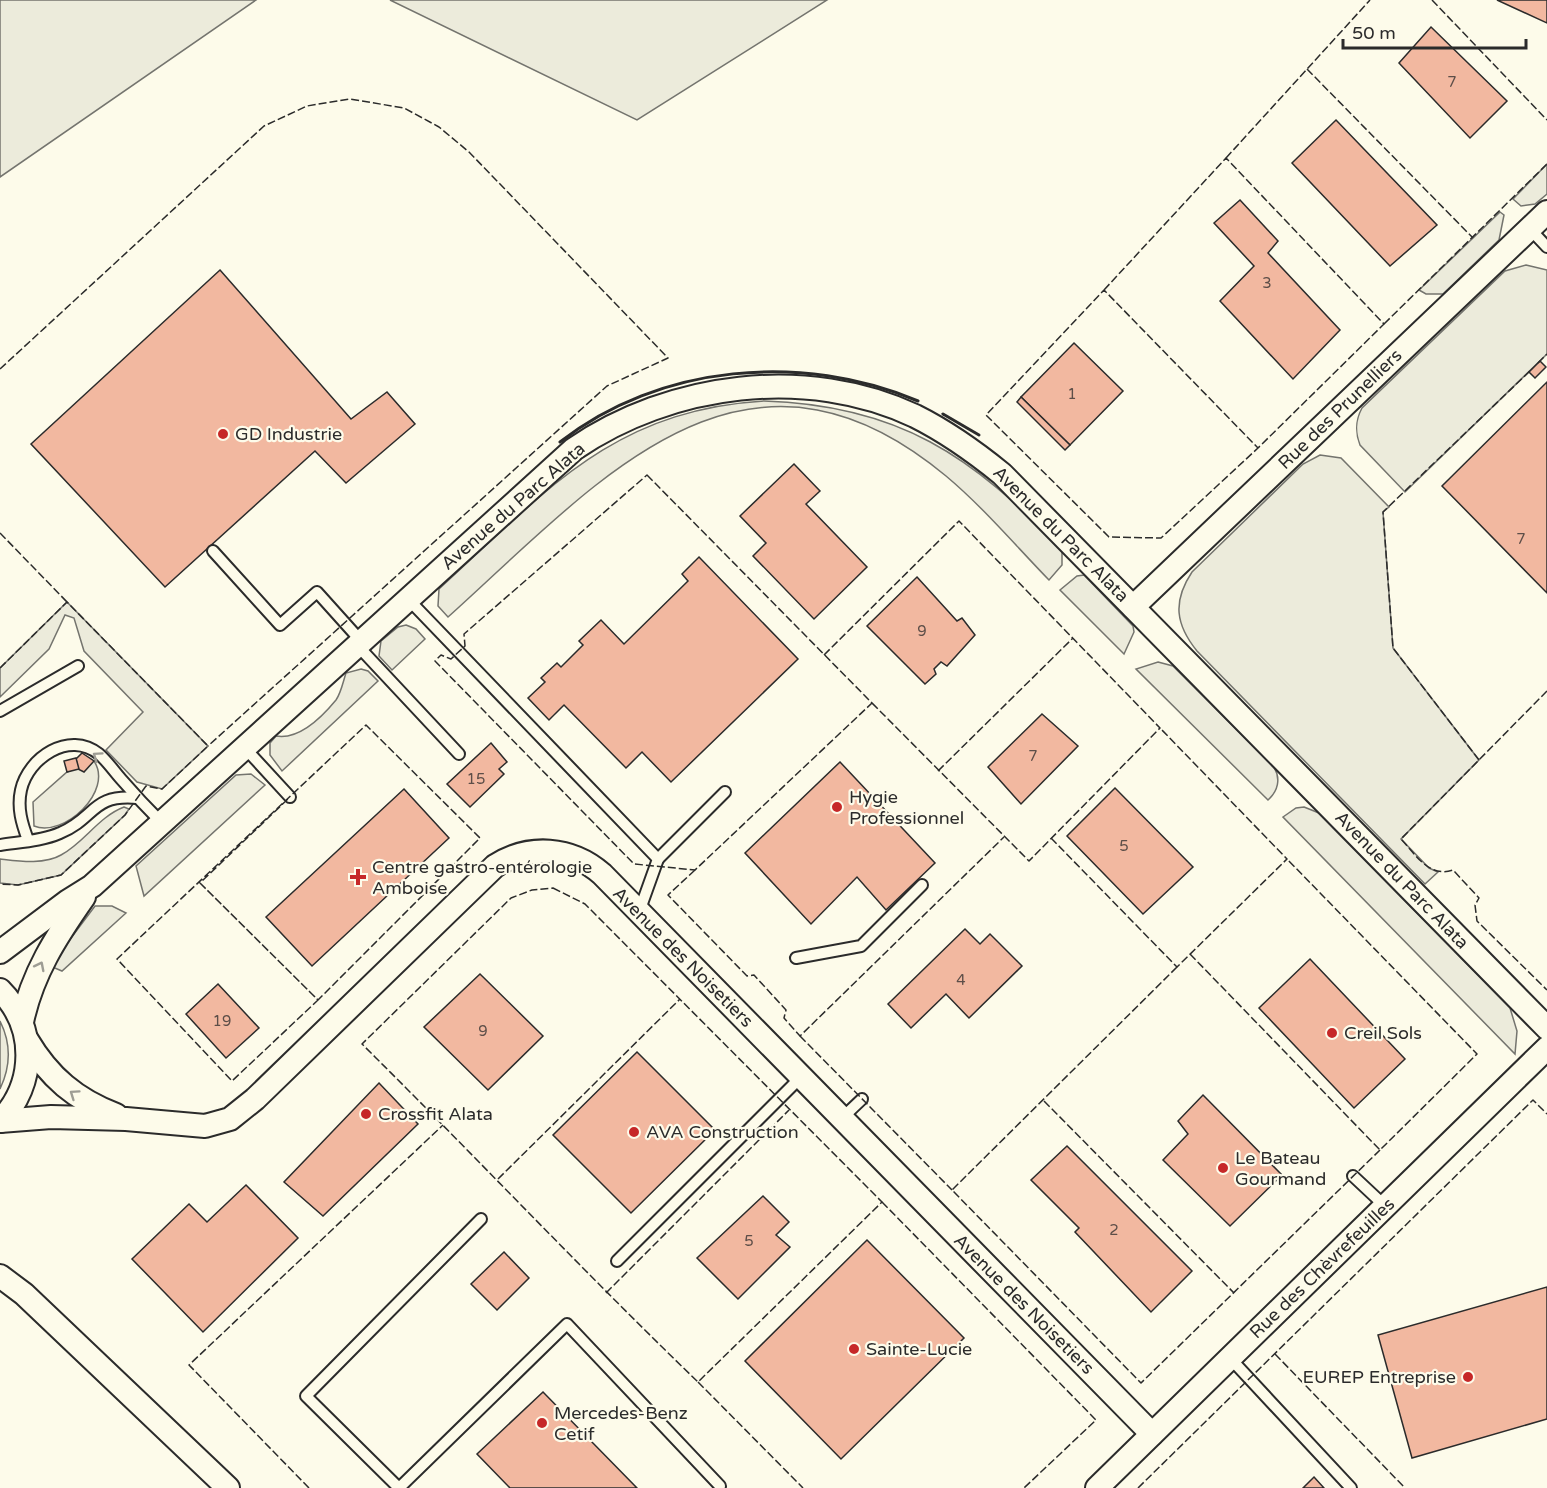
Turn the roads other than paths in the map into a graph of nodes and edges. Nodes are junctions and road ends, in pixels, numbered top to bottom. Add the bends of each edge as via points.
1 (1547, 212) edge
2 (1530, 229) junction
3 (1547, 247) edge
4 (213, 551) dead end
5 (408, 599) junction
6 (1133, 607) junction
7 (359, 643) junction
8 (78, 666) dead end
9 (0, 711) edge
10 (245, 748) junction
11 (459, 754) dead end
12 (725, 792) dead end
13 (290, 797) dead end
14 (137, 798) junction
15 (162, 823) junction
16 (28, 840) junction
17 (0, 845) edge
18 (658, 859) junction
19 (922, 885) dead end
20 (92, 886) junction
21 (639, 912) junction
22 (0, 952) edge
23 (796, 958) dead end
24 (0, 990) edge
25 (1547, 1028) edge
26 (24, 1031) junction
27 (1547, 1048) edge
28 (801, 1077) junction
29 (862, 1099) dead end
30 (126, 1119) junction
31 (842, 1119) junction
32 (0, 1121) edge
33 (1353, 1176) dead end
34 (1385, 1206) junction
35 (481, 1219) dead end
36 (617, 1260) dead end
37 (0, 1263) edge
38 (0, 1276) edge
39 (24, 1294) junction
40 (1230, 1358) junction
41 (1152, 1434) junction
42 (720, 1486) dead end
43 (228, 1488) edge
44 (399, 1488) edge
45 (1097, 1488) edge
46 (1351, 1488) edge

1 - 2 street, Rue des Prunelliers
2 - 3 lane
2 - 6 street, Rue des Prunelliers
4 - 7 lane via 280,625 316,592
5 - 6 street, Avenue du Parc Alata via 574,449 608,428 691,397 772,387 814,389 868,400 942,430 1016,486
5 - 7 street, Avenue du Parc Alata
5 - 18 lane
6 - 25 street, Avenue du Parc Alata
7 - 10 street, Avenue du Parc Alata
7 - 11 lane
8 - 9 lane
10 - 13 lane
10 - 15 street, Avenue du Parc Alata
12 - 18 lane
14 - 15 lane
14 - 16 lane via 110,797 58,835
14 -> 16 lane via 99,754 67,746 54,749 40,757 21,789 19,807
15 - 20 street, Avenue du Parc Alata
16 - 17 lane
18 - 21 lane
19 - 23 lane via 861,946
20 - 22 street, Avenue du Parc Alata
26 -> 20 street, Avenue du Parc Alata via 28,994 39,967
21 - 28 street, Avenue des Noisetiers
21 - 30 street, Avenue des Noisetiers via 602,874 579,858 552,851 507,858 481,877 231,1119 205,1126
24 - 26 street, Avenue des Noisetiers
30 -> 26 street, Avenue des Noisetiers via 93,1106 64,1087 44,1068
26 - 32 street, Avenue du Parc Alata via 27,1069 22,1089
27 - 34 street, Rue des Chèvrefeuilles
28 - 31 street, Avenue des Noisetiers
28 - 36 lane
29 - 31 lane
30 - 32 street, Avenue des Noisetiers via 36,1117
31 - 41 street, Avenue des Noisetiers
33 - 34 lane
34 - 40 street, Rue des Chèvrefeuilles
35 - 44 lane via 306,1396
37 - 39 street
38 - 39 street
39 - 43 street
40 - 41 street, Rue des Chèvrefeuilles
40 - 46 lane
41 - 45 street, Rue des Chèvrefeuilles
42 - 44 lane via 567,1324

